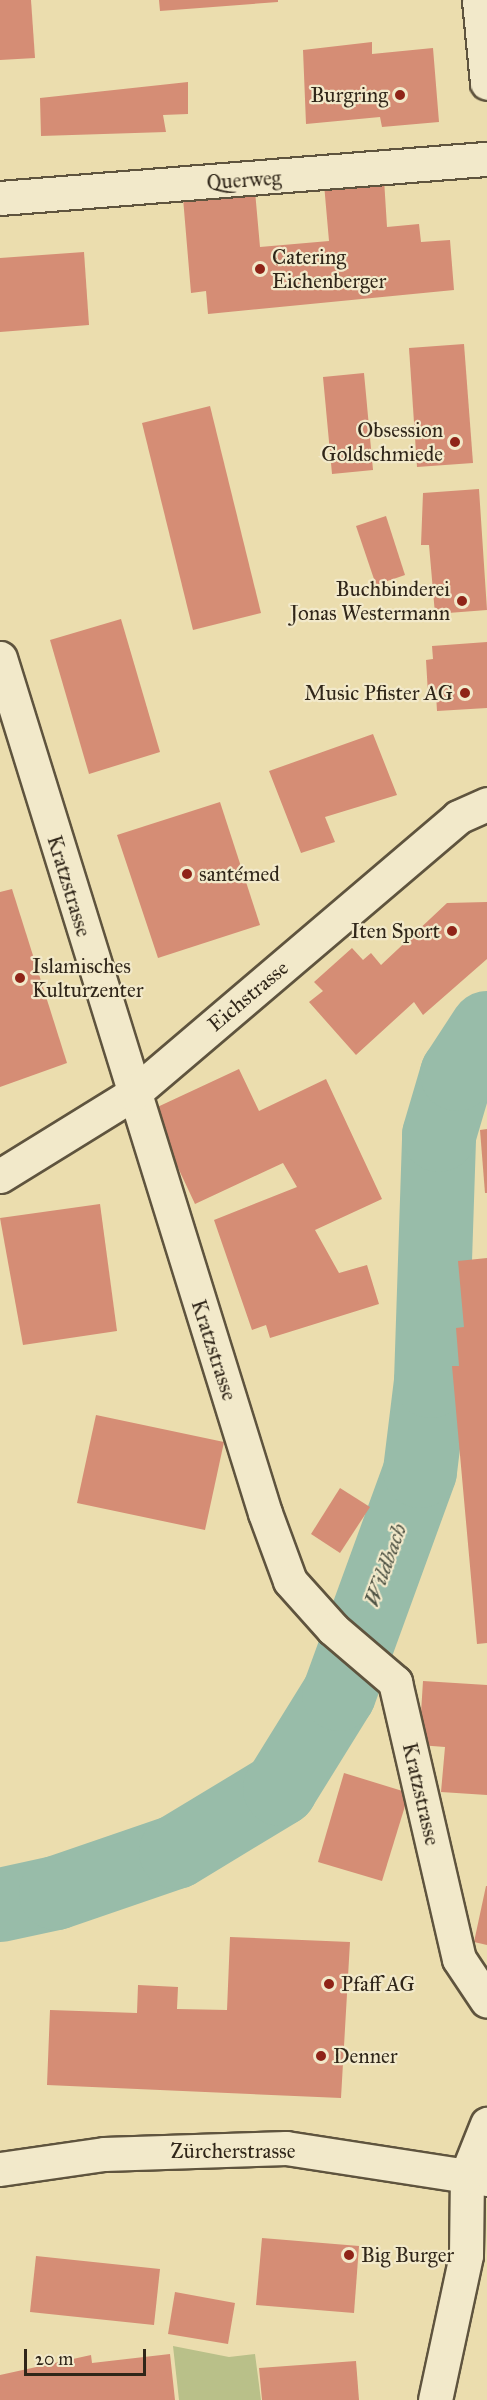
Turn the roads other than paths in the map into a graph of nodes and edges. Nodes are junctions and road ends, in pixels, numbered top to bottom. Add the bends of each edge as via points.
1 (479, 0) edge
2 (487, 83) edge
3 (487, 159) edge
4 (0, 198) edge
5 (0, 658) edge
6 (487, 804) edge
7 (133, 1094) junction
8 (0, 1176) edge
9 (487, 2001) edge
10 (487, 2124) edge
11 (0, 2169) edge
12 (477, 2177) edge
13 (435, 2400) edge

1 - 2 street
3 - 4 street, Querweg
5 - 7 street, Kratzstrasse
6 - 7 street, Eichstrasse via 458,818
7 - 8 street, Eichstrasse
7 - 9 street, Kratzstrasse via 290,1581 333,1629 395,1682 459,1959
10 - 12 street
11 - 12 street, Zürcherstrasse via 104,2154 286,2148
12 - 13 street via 466,2255

